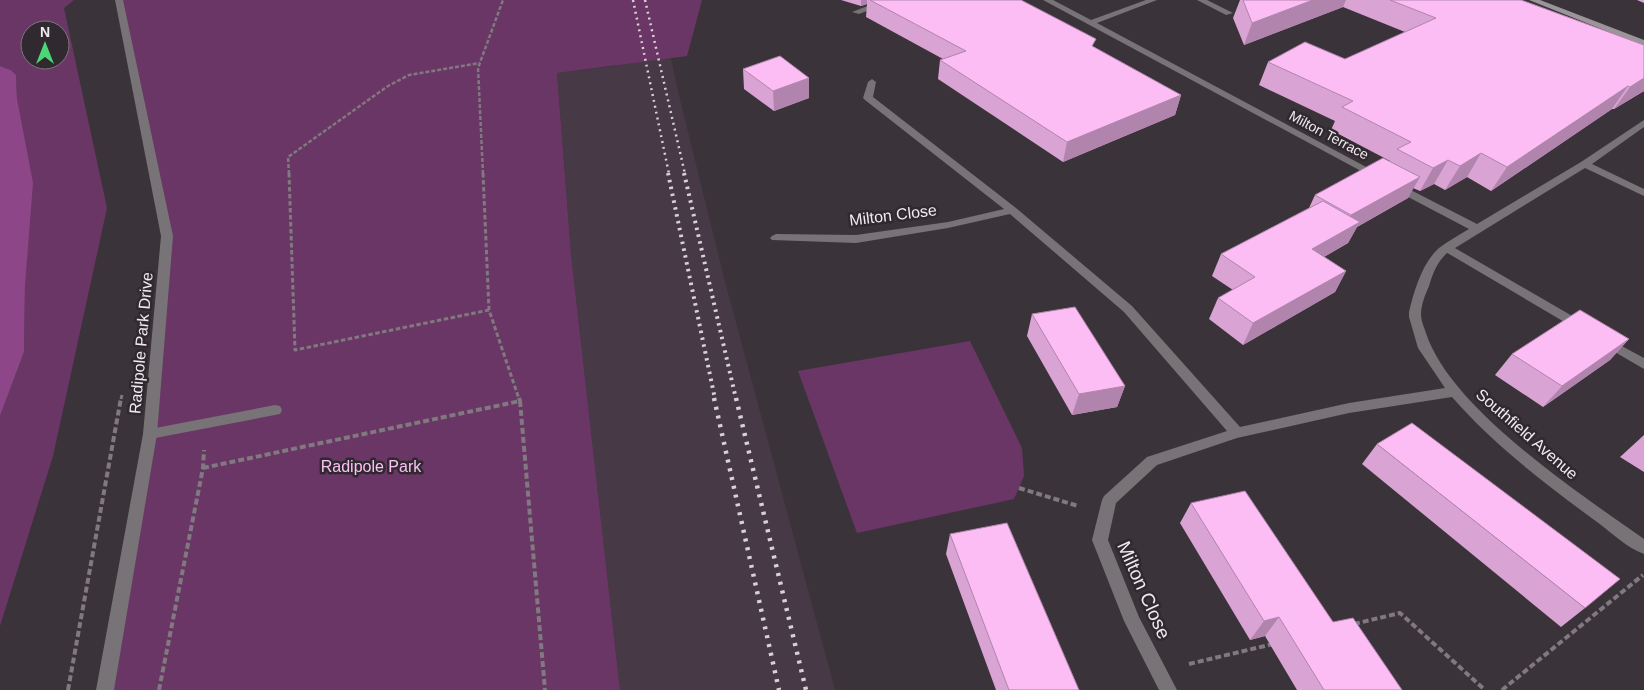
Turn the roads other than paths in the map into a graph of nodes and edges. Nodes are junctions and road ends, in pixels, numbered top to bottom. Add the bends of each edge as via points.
1 (120, 0) edge
2 (891, 0) edge
3 (1047, 0) edge
4 (1153, 0) edge
5 (1200, 0) edge
6 (1533, 0) edge
7 (856, 12) dead end
8 (1229, 13) dead end
9 (1090, 23) junction
10 (1644, 43) edge
11 (872, 82) dead end
12 (1644, 123) edge
13 (1585, 164) junction
14 (1644, 193) edge
15 (1012, 210) junction
16 (1477, 229) junction
17 (776, 238) dead end
18 (1448, 248) junction
19 (1644, 364) edge
20 (1453, 392) junction
21 (275, 410) dead end
22 (1237, 433) junction
23 (150, 434) junction
24 (1644, 547) edge
25 (105, 690) edge
26 (1168, 690) edge

1 - 23 street, Radipole Park Drive via 167,236
2 - 7 street
3 - 9 street, Milton Terrace
4 - 9 street
5 - 8 street
6 - 10 main road
9 - 16 street, Milton Terrace
11 - 15 street via 868,98
12 - 13 street
13 - 14 street
13 - 16 street
15 - 17 street, Milton Close via 948,225 856,238
15 - 22 street via 1128,309
16 - 18 street, Southfield Avenue
18 - 19 street
18 - 20 street, Southfield Avenue via 1435,259 1426,276 1415,316 1425,351
20 - 22 street, Milton Close via 1350,408
20 - 24 street, Southfield Avenue via 1499,437 1578,502
21 - 23 street
22 - 26 street, Milton Close via 1152,461 1109,500 1100,540 1132,621
23 - 25 street, Radipole Park Drive

